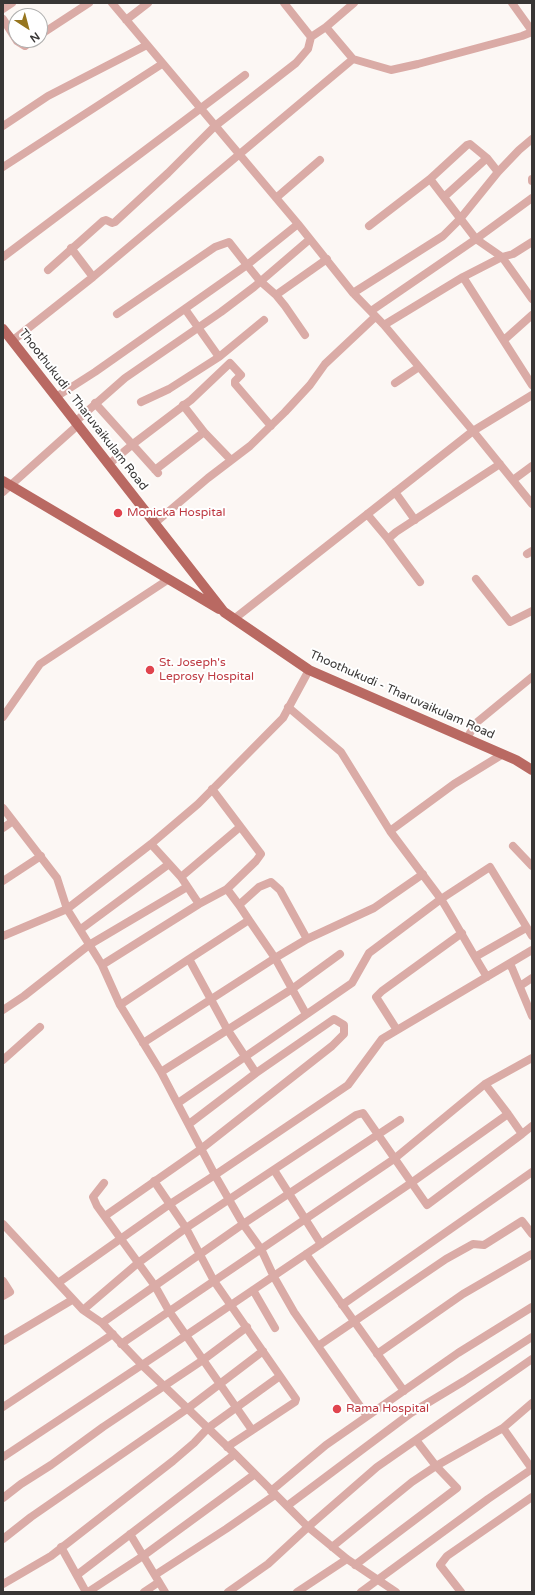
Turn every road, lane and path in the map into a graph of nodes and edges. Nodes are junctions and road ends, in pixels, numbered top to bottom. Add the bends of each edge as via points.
1 (12, 3) edge
2 (89, 3) edge
3 (112, 3) edge
4 (148, 3) edge
5 (284, 3) edge
6 (354, 3) edge
7 (512, 3) edge
8 (3, 9) edge
9 (126, 20) junction
10 (326, 27) junction
11 (48, 30) edge
12 (532, 31) edge
13 (311, 37) junction
14 (147, 45) junction
15 (353, 59) junction
16 (162, 64) junction
17 (245, 75) dead end
18 (200, 108) junction
19 (3, 126) edge
20 (215, 126) junction
21 (532, 139) edge
22 (240, 155) junction
23 (486, 158) junction
24 (320, 160) dead end
25 (3, 168) edge
26 (498, 172) junction
27 (430, 179) junction
28 (444, 197) junction
29 (276, 198) junction
30 (532, 198) edge
31 (460, 219) junction
32 (298, 224) junction
33 (369, 226) dead end
34 (310, 239) junction
35 (476, 239) junction
36 (532, 242) edge
37 (70, 248) junction
38 (3, 257) edge
39 (502, 257) junction
40 (327, 259) junction
41 (247, 264) junction
42 (48, 270) dead end
43 (93, 277) junction
44 (463, 277) junction
45 (260, 281) junction
46 (353, 293) junction
47 (276, 295) junction
48 (532, 299) edge
49 (185, 309) junction
50 (117, 314) dead end
51 (373, 314) junction
52 (532, 315) edge
53 (264, 320) dead end
54 (384, 325) junction
55 (198, 328) junction
56 (3, 329) edge
57 (305, 335) dead end
58 (504, 340) junction
59 (12, 341) junction
60 (219, 357) junction
61 (419, 367) junction
62 (395, 383) dead end
63 (532, 385) edge
64 (532, 396) edge
65 (56, 397) junction
66 (141, 402) dead end
67 (95, 403) junction
68 (183, 405) junction
69 (77, 424) junction
70 (271, 426) junction
71 (473, 431) junction
72 (204, 432) junction
73 (133, 444) junction
74 (231, 460) junction
75 (109, 464) junction
76 (500, 464) junction
77 (532, 466) edge
78 (513, 480) junction
79 (5, 486) edge
80 (395, 492) junction
81 (532, 504) edge
82 (367, 514) junction
83 (415, 520) junction
84 (155, 523) junction
85 (388, 539) junction
86 (169, 579) junction
87 (476, 579) dead end
88 (420, 582) dead end
89 (532, 611) edge
90 (224, 612) junction
91 (234, 619) junction
92 (309, 670) junction
93 (532, 677) edge
94 (288, 707) junction
95 (3, 717) edge
96 (466, 738) junction
97 (503, 754) junction
98 (531, 767) edge
99 (212, 789) junction
100 (3, 808) edge
101 (13, 821) junction
102 (240, 827) junction
103 (3, 828) edge
104 (390, 831) junction
105 (151, 844) junction
106 (513, 846) dead end
107 (41, 856) junction
108 (169, 864) junction
109 (532, 866) edge
110 (423, 874) junction
111 (181, 877) junction
112 (3, 881) edge
113 (187, 887) junction
114 (227, 889) junction
115 (441, 899) junction
116 (199, 904) junction
117 (239, 905) junction
118 (67, 909) junction
119 (249, 920) junction
120 (526, 928) junction
121 (81, 929) junction
122 (462, 933) junction
123 (3, 936) edge
124 (532, 936) edge
125 (307, 939) junction
126 (89, 945) junction
127 (532, 950) edge
128 (340, 954) dead end
129 (475, 957) junction
130 (274, 958) junction
131 (189, 959) junction
132 (509, 964) junction
133 (102, 965) junction
134 (487, 977) junction
135 (532, 978) edge
136 (520, 986) junction
137 (292, 989) junction
138 (211, 998) junction
139 (120, 1005) junction
140 (3, 1010) edge
141 (306, 1014) junction
142 (532, 1016) edge
143 (40, 1027) dead end
144 (227, 1029) junction
145 (397, 1030) junction
146 (144, 1043) junction
147 (244, 1056) junction
148 (532, 1058) edge
149 (3, 1060) edge
150 (161, 1072) junction
151 (256, 1073) junction
152 (485, 1084) junction
153 (178, 1103) junction
154 (508, 1114) junction
155 (400, 1120) dead end
156 (189, 1124) junction
157 (532, 1126) edge
158 (522, 1134) junction
159 (379, 1135) junction
160 (202, 1149) junction
161 (394, 1159) junction
162 (274, 1170) junction
163 (532, 1172) edge
164 (215, 1175) junction
165 (154, 1181) junction
166 (104, 1183) dead end
167 (411, 1183) junction
168 (289, 1194) junction
169 (229, 1200) junction
170 (170, 1204) junction
171 (105, 1216) junction
172 (306, 1219) junction
173 (3, 1224) edge
174 (243, 1224) junction
175 (186, 1228) junction
176 (531, 1229) edge
177 (121, 1238) junction
178 (321, 1244) junction
179 (261, 1249) junction
180 (200, 1254) junction
181 (306, 1254) junction
182 (532, 1254) edge
183 (138, 1263) junction
184 (274, 1277) junction
185 (214, 1281) junction
186 (3, 1282) edge
187 (58, 1283) junction
188 (155, 1286) junction
189 (253, 1290) junction
190 (3, 1296) edge
191 (72, 1300) junction
192 (231, 1304) junction
193 (342, 1305) junction
194 (532, 1307) edge
195 (83, 1310) junction
196 (170, 1311) junction
197 (354, 1322) junction
198 (102, 1323) junction
199 (247, 1328) junction
200 (275, 1328) dead end
201 (113, 1334) junction
202 (186, 1335) junction
203 (532, 1337) edge
204 (3, 1341) edge
205 (121, 1344) junction
206 (318, 1346) junction
207 (263, 1351) junction
208 (378, 1354) junction
209 (532, 1359) edge
210 (203, 1360) junction
211 (142, 1365) junction
212 (280, 1376) junction
213 (219, 1384) junction
214 (165, 1386) junction
215 (404, 1391) junction
216 (532, 1403) edge
217 (3, 1407) edge
218 (237, 1407) junction
219 (187, 1409) junction
220 (367, 1416) junction
221 (208, 1428) junction
222 (503, 1428) junction
223 (252, 1430) junction
224 (416, 1440) junction
225 (228, 1447) junction
226 (235, 1454) junction
227 (3, 1456) edge
228 (436, 1466) junction
229 (532, 1469) edge
230 (255, 1474) junction
231 (273, 1493) junction
232 (532, 1497) edge
233 (3, 1498) edge
234 (287, 1506) junction
235 (308, 1527) junction
236 (130, 1534) junction
237 (3, 1538) edge
238 (332, 1547) junction
239 (61, 1548) junction
240 (143, 1556) junction
241 (347, 1559) junction
242 (355, 1565) junction
243 (77, 1575) junction
244 (157, 1579) junction
245 (377, 1580) junction
246 (3, 1584) edge
247 (87, 1592) edge
248 (144, 1592) edge
249 (165, 1592) edge
250 (228, 1592) edge
251 (297, 1592) edge
252 (361, 1592) edge
253 (396, 1592) edge
254 (461, 1592) edge

1 - 8 street
2 - 11 street
3 - 9 street
4 - 9 street
5 - 13 street
6 - 10 street
7 - 12 street
9 - 14 street
10 - 13 street
10 - 15 street
12 - 15 street via 522,36 390,70
13 - 20 street via 308,49 296,63
14 - 16 street
14 - 19 street via 48,96
15 - 22 street
16 - 18 street
16 - 25 street
17 - 18 street
18 - 20 street
18 - 38 street
20 - 22 street
20 - 37 street via 115,222 103,221
21 - 26 street
22 - 29 street
22 - 43 street
23 - 26 street
23 - 27 street via 470,144 467,145
23 - 28 street
24 - 29 street
26 - 31 street
27 - 28 street
27 - 33 street
28 - 31 street
29 - 32 street
30 - 35 street
31 - 35 street
31 - 46 street via 443,236
32 - 34 street
32 - 41 street
34 - 40 street
34 - 45 street
35 - 39 street
35 - 51 street
36 - 39 street via 513,254
37 - 42 street
37 - 43 street
39 - 44 street
39 - 48 street
40 - 46 street
40 - 47 street
41 - 45 street
41 - 49 street
41 - 50 street via 229,242 215,248
43 - 59 street
44 - 54 street
44 - 58 street
45 - 47 street
45 - 55 street
46 - 51 street
47 - 57 street
49 - 55 street
49 - 65 street
51 - 54 street
51 - 70 street
52 - 58 street
53 - 60 street
54 - 61 street
55 - 60 street
55 - 67 street via 125,378
56 - 59 main road, Thoothukudi - Tharuvaikulam Road
58 - 63 street
59 - 65 main road, Thoothukudi - Tharuvaikulam Road
60 - 66 street via 169,389
61 - 62 street
61 - 71 street
64 - 71 street
65 - 69 main road, Thoothukudi - Tharuvaikulam Road
67 - 69 street
67 - 73 street
68 - 70 street via 230,363 241,375 235,384
68 - 72 street
68 - 73 street
69 - 75 main road, Thoothukudi - Tharuvaikulam Road
69 - 79 street
70 - 74 street
71 - 76 street
71 - 80 street
72 - 73 street via 157,471
72 - 74 street
73 - 75 street
74 - 84 street
75 - 84 main road, Thoothukudi - Tharuvaikulam Road
76 - 78 street
76 - 83 street
77 - 78 street
78 - 81 street
79 - 86 main road
80 - 82 street
80 - 83 street
82 - 85 street
82 - 91 street
83 - 85 street
84 - 90 main road, Thoothukudi - Tharuvaikulam Road
85 - 88 street
86 - 90 main road
86 - 95 street via 40,664
87 - 89 street via 510,622
90 - 91 main road, Thoothukudi - Tharuvaikulam Road
91 - 92 main road, Thoothukudi - Tharuvaikulam Road
92 - 94 street
92 - 96 main road, Thoothukudi - Tharuvaikulam Road
93 - 96 street via 476,722
94 - 99 street via 283,718
94 - 104 street via 341,752
96 - 97 main road, Thoothukudi - Tharuvaikulam Road
97 - 98 main road, Thoothukudi - Tharuvaikulam Road
97 - 104 street via 454,784
99 - 102 street
99 - 105 street
100 - 101 street
101 - 103 street
101 - 107 street
102 - 111 street
102 - 114 street via 261,854
104 - 110 street
105 - 108 street
105 - 118 street
106 - 109 street
107 - 112 street
107 - 118 street via 57,878
108 - 111 street
108 - 121 street
110 - 115 street
110 - 125 street via 374,908
111 - 113 street
113 - 116 street
113 - 126 street
114 - 116 street
114 - 117 street
115 - 120 street via 490,867
115 - 122 street
115 - 141 street via 370,953 352,983
116 - 133 street
117 - 119 street
117 - 125 street via 259,887 271,882 280,890
118 - 121 street
118 - 123 street
119 - 130 street
119 - 131 street
120 - 124 street
120 - 129 street
121 - 126 street
122 - 129 street
122 - 145 street via 382,990 376,997
125 - 130 street
126 - 133 street
126 - 140 street
127 - 132 street
128 - 137 street
129 - 134 street
130 - 137 street
130 - 138 street
131 - 138 street
131 - 139 street
132 - 134 street
132 - 136 street
133 - 139 street
134 - 145 street
135 - 136 street
136 - 142 street
137 - 141 street
137 - 144 street
138 - 144 street
138 - 146 street
139 - 146 street
141 - 147 street
143 - 149 street
144 - 147 street
144 - 150 street
145 - 164 street via 382,1039 348,1085
146 - 150 street
147 - 151 street
147 - 153 street
148 - 152 street
150 - 153 street
151 - 156 street
151 - 160 street via 334,1018 344,1026 344,1034 332,1046
152 - 154 street
152 - 161 street
153 - 156 street
154 - 158 street
154 - 167 street
155 - 159 street
156 - 160 street
157 - 158 street
158 - 167 street via 427,1205
159 - 161 street
159 - 162 street via 363,1113 356,1115
159 - 168 street
160 - 164 street
160 - 165 street
161 - 167 street
161 - 172 street
162 - 168 street
162 - 169 street
163 - 193 street
164 - 169 street
164 - 170 street
165 - 170 street
165 - 171 street
166 - 171 street via 93,1197
167 - 178 street
168 - 172 street
168 - 174 street
169 - 174 street
169 - 175 street
170 - 175 street
170 - 177 street
171 - 177 street
172 - 178 street
172 - 179 street
173 - 187 street
174 - 179 street
174 - 180 street
175 - 180 street
175 - 183 street
176 - 197 street via 522,1220 484,1245 473,1244 467,1247
177 - 183 street
177 - 187 street
178 - 181 street
179 - 184 street
179 - 185 street
180 - 185 street
180 - 188 street
181 - 184 street
181 - 193 street
182 - 208 street via 463,1294
183 - 188 street
183 - 195 street
184 - 189 street
184 - 206 street
185 - 192 street
185 - 196 street
186 - 190 street via 10,1292
187 - 191 street
188 - 196 street
188 - 198 street
189 - 192 street
189 - 200 street
191 - 195 street
191 - 204 street
192 - 199 street
192 - 202 street
193 - 197 street
194 - 215 street via 458,1353
195 - 198 street
196 - 202 street
196 - 205 street
197 - 206 street
197 - 208 street
198 - 201 street
199 - 207 street
199 - 210 street
201 - 205 street
201 - 217 street
202 - 210 street
202 - 211 street
203 - 234 street via 411,1413
205 - 211 street
206 - 220 street
207 - 212 street
207 - 213 street
208 - 215 street
209 - 224 street
210 - 213 street
210 - 214 street
211 - 214 street
211 - 227 street
212 - 218 street
212 - 223 street via 294,1395 295,1402
213 - 218 street
213 - 219 street
214 - 219 street
214 - 233 street
215 - 220 street
216 - 222 street
218 - 221 street
218 - 223 street
219 - 221 street
219 - 237 street
220 - 231 street via 326,1445
221 - 225 street
221 - 239 street via 173,1462
222 - 228 street
222 - 229 street
223 - 225 street
224 - 228 street
224 - 235 street via 377,1467
225 - 226 street
226 - 230 street
226 - 236 street
228 - 238 street via 412,1482
228 - 242 street via 457,1488
229 - 245 street
230 - 231 street
230 - 240 street
231 - 234 street
231 - 244 street
232 - 254 street via 447,1556 440,1564
234 - 235 street
235 - 238 street
235 - 250 street via 268,1564
236 - 240 street
236 - 243 street
238 - 241 street
239 - 243 street
239 - 246 street
240 - 244 street
240 - 247 street
241 - 242 street
241 - 251 street
242 - 245 street
243 - 247 street
244 - 248 street
244 - 249 street
245 - 252 street
245 - 253 street

